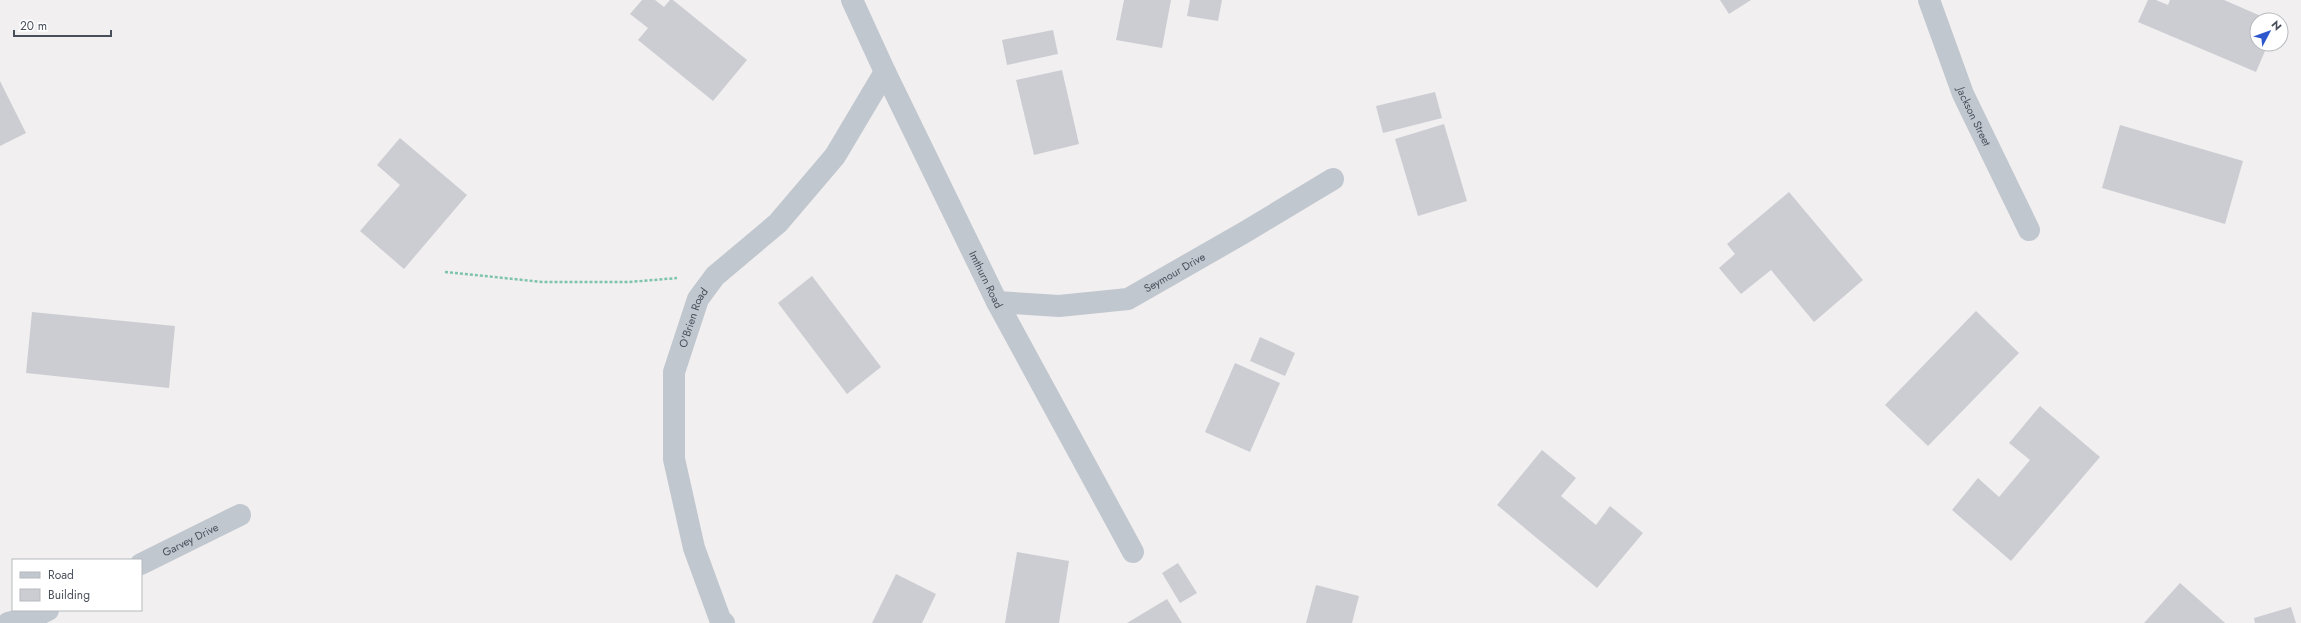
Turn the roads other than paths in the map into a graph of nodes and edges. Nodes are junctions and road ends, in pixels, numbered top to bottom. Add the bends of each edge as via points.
1 (852, 0) edge
2 (1929, 0) edge
3 (884, 72) junction
4 (1333, 179) dead end
5 (2029, 230) dead end
6 (997, 302) junction
7 (240, 515) dead end
8 (1133, 552) dead end
9 (142, 564) edge
10 (46, 611) edge
11 (8, 623) edge
12 (724, 623) edge

1 - 3 street, Imthurn Road
2 - 5 street, Jackson Street via 1963,94
3 - 6 street, Imthurn Road
3 - 12 street, O'Brien Road via 835,156 778,223 715,276 698,298 674,372 674,460 694,548 720,619
4 - 6 street, Seymour Drive via 1128,299 1059,306
6 - 8 street, Imthurn Road
7 - 9 street, Garvey Drive
10 - 11 street

